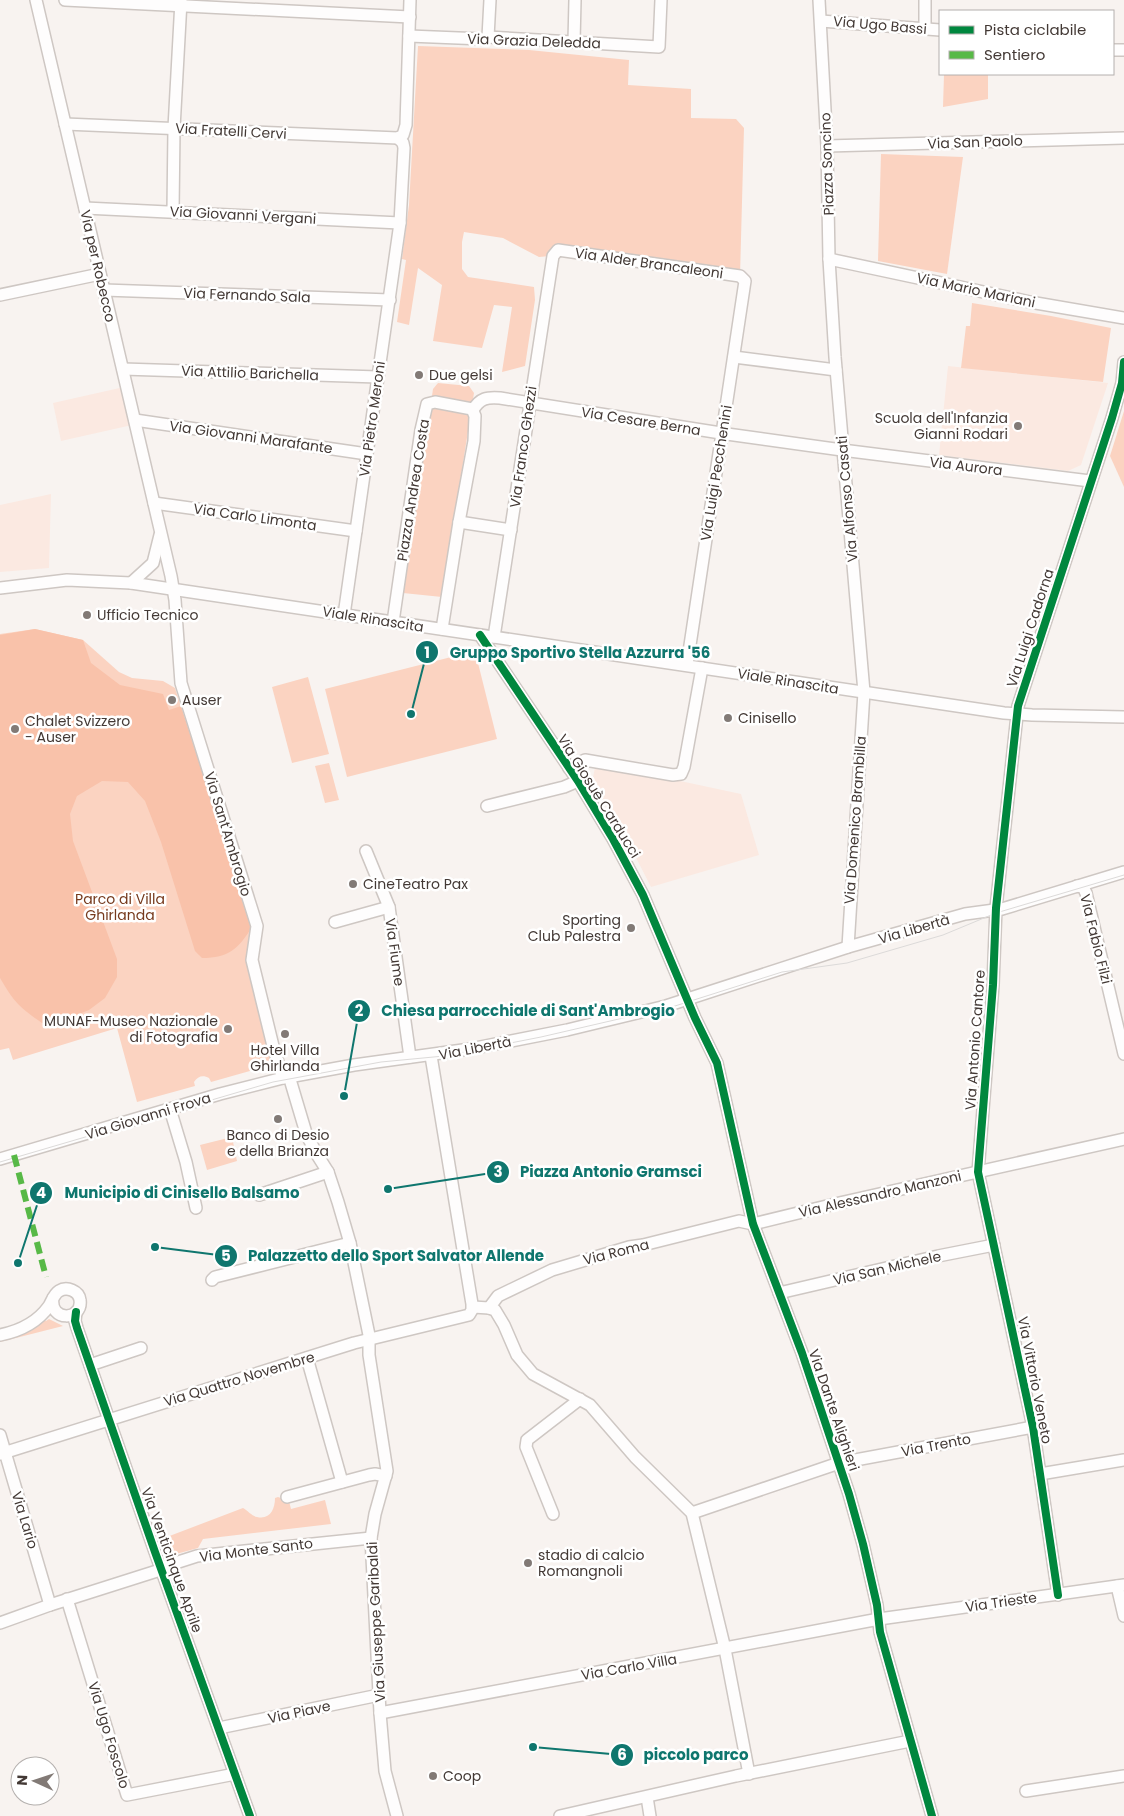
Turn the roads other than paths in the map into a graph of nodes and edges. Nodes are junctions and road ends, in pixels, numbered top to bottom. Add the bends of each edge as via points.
1 (36, 0) edge
2 (65, 0) edge
3 (410, 0) edge
4 (490, 0) edge
5 (576, 0) edge
6 (661, 0) edge
7 (819, 0) edge
8 (925, 0) edge
9 (181, 3) edge
10 (295, 6) edge
11 (410, 17) junction
12 (821, 20) junction
13 (925, 29) junction
14 (939, 30) edge
15 (408, 36) junction
16 (488, 37) junction
17 (574, 42) junction
18 (65, 124) junction
19 (174, 128) junction
20 (398, 138) junction
21 (1124, 138) edge
22 (827, 146) junction
23 (85, 208) junction
24 (173, 212) junction
25 (400, 223) junction
26 (553, 256) joint
27 (829, 259) junction
28 (100, 274) junction
29 (745, 281) joint
30 (104, 290) junction
31 (0, 295) edge
32 (390, 300) junction
33 (832, 307) joint
34 (1124, 318) edge
35 (734, 357) junction
36 (1124, 362) edge
37 (123, 369) junction
38 (836, 370) junction
39 (378, 377) junction
40 (1123, 380) edge
41 (529, 403) junction
42 (473, 410) junction
43 (135, 420) junction
44 (722, 434) junction
45 (842, 450) junction
46 (367, 454) junction
47 (1090, 481) junction
48 (154, 503) junction
49 (459, 522) junction
50 (511, 530) junction
51 (161, 531) junction
52 (356, 531) junction
53 (131, 583) junction
54 (0, 588) edge
55 (173, 588) junction
56 (344, 615) junction
57 (394, 622) junction
58 (442, 629) junction
59 (480, 635) junction
60 (494, 637) junction
61 (687, 666) junction
62 (702, 668) junction
63 (864, 692) junction
64 (1017, 715) junction
65 (1124, 717) edge
66 (569, 768) junction
67 (578, 781) junction
68 (487, 806) dead end
69 (366, 851) dead end
70 (1124, 872) edge
71 (1077, 886) junction
72 (389, 906) junction
73 (996, 910) junction
74 (335, 922) dead end
75 (848, 947) junction
76 (687, 1000) junction
77 (1124, 1054) edge
78 (431, 1056) junction
79 (410, 1058) junction
80 (286, 1077) junction
81 (170, 1109) junction
82 (1124, 1139) edge
83 (0, 1159) edge
84 (328, 1172) junction
85 (978, 1172) junction
86 (259, 1195) dead end
87 (196, 1208) dead end
88 (754, 1224) junction
89 (350, 1243) junction
90 (994, 1246) junction
91 (212, 1280) dead end
92 (780, 1293) junction
93 (53, 1298) junction
94 (472, 1307) junction
95 (489, 1308) junction
96 (76, 1312) junction
97 (0, 1335) edge
98 (369, 1340) junction
99 (141, 1348) dead end
100 (307, 1358) junction
101 (90, 1365) junction
102 (580, 1399) junction
103 (109, 1419) junction
104 (1033, 1427) junction
105 (0, 1435) edge
106 (2, 1454) edge
107 (1124, 1460) edge
108 (839, 1463) junction
109 (1040, 1474) junction
110 (386, 1476) junction
111 (342, 1482) junction
112 (287, 1497) dead end
113 (692, 1513) junction
114 (553, 1514) dead end
115 (371, 1538) junction
116 (161, 1569) junction
117 (1120, 1586) edge
118 (1058, 1595) junction
119 (67, 1599) junction
120 (50, 1604) junction
121 (29, 1613) junction
122 (1124, 1616) edge
123 (878, 1619) junction
124 (0, 1623) edge
125 (0, 1630) edge
126 (725, 1650) junction
127 (379, 1695) junction
128 (380, 1713) junction
129 (219, 1728) junction
130 (910, 1742) junction
131 (236, 1774) junction
132 (749, 1774) junction
133 (1124, 1776) edge
134 (1026, 1791) dead end
135 (647, 1797) junction
136 (250, 1816) edge
137 (398, 1816) edge
138 (560, 1816) edge
139 (650, 1816) edge
140 (932, 1816) edge

1 - 18 street, Via per Robecco
2 - 9 street
3 - 11 street
4 - 16 street
5 - 17 street
6 - 17 street, Via Grazia Deledda via 659,47
7 - 12 street, Piazza Soncino
8 - 13 street
9 - 10 street
9 - 19 street
10 - 11 street
11 - 15 street
12 - 13 street, Via Ugo Bassi
12 - 22 street, Piazza Soncino
13 - 14 street, Via Ugo Bassi
15 - 16 street, Via Grazia Deledda via 483,40
15 - 20 street via 406,125
16 - 17 street, Via Grazia Deledda
18 - 19 street, Via Fratelli Cervi
18 - 23 street, Via per Robecco
19 - 20 street, Via Fratelli Cervi
19 - 24 street
20 - 25 street, Via Pietro Meroni via 404,148
21 - 22 street, Via San Paolo
22 - 27 street, Piazza Soncino
23 - 24 street, Via Giovanni Vergani
23 - 28 street, Via per Robecco
24 - 25 street, Via Giovanni Vergani
25 - 32 street, Via Pietro Meroni
26 - 29 street, Via Alder Brancaleoni via 558,250 740,276
26 - 41 street, Via Franco Ghezzi
27 - 33 street, Piazza Soncino
27 - 34 street, Via Mario Mariani via 1030,302
28 - 30 street, Via per Robecco
28 - 31 street
29 - 35 street, Via Luigi Pecchenini
30 - 32 street, Via Fernando Sala
30 - 37 street, Via per Robecco
32 - 39 street, Via Pietro Meroni
33 - 38 street, Via Alfonso Casati
35 - 38 street
35 - 44 street, Via Luigi Pecchenini
36 - 40 street, Via Luigi Cadorna
37 - 39 street, Via Attilio Barichella
37 - 43 street, Via per Robecco
38 - 45 street, Via Alfonso Casati
39 - 46 street, Via Pietro Meroni
40 - 47 street, Via Luigi Cadorna
41 - 42 street via 488,397 477,403
41 - 44 street, Via Cesare Berna
41 - 50 street, Via Franco Ghezzi
42 - 49 street via 474,440
42 - 57 street, Piazza Andrea Costa via 435,402 427,404
43 - 46 street, Via Giovanni Marafante
43 - 48 street, Via per Robecco
44 - 45 street, Via Cesare Berna
44 - 61 street, Via Luigi Pecchenini
45 - 47 street, Via Aurora
45 - 63 street, Via Alfonso Casati
46 - 52 street, Via Pietro Meroni
47 - 64 street, Via Luigi Cadorna
48 - 51 street, Via per Robecco
48 - 52 street, Via Carlo Limonta
49 - 50 street
49 - 58 street
50 - 60 street, Via Franco Ghezzi
51 - 53 street, Via per Robecco via 153,562
51 - 55 street, Via per Robecco
52 - 56 street, Via Pietro Meroni
53 - 54 street, Viale Rinascita via 67,580
53 - 55 street, Viale Rinascita
55 - 56 street, Viale Rinascita
55 - 80 street, Via Sant'Ambrogio via 181,683 257,926 252,960 273,1046
56 - 57 street, Viale Rinascita
57 - 58 street, Viale Rinascita
58 - 59 street, Viale Rinascita
59 - 60 street, Viale Rinascita
59 - 66 street, Via Giosuè Carducci
60 - 61 street, Viale Rinascita
61 - 62 street, Viale Rinascita
62 - 63 street, Viale Rinascita
62 - 66 street via 681,774 673,776 585,760
63 - 64 street, Viale Rinascita
63 - 75 street, Via Domenico Brambilla
64 - 65 street, Viale Rinascita
64 - 73 street, Via Luigi Cadorna
66 - 67 street, Via Giosuè Carducci
67 - 68 street
67 - 76 street, Via Giosuè Carducci via 639,887
69 - 72 street, Via Fiume
70 - 71 street, Via Libertà
71 - 73 street, Via Libertà
71 - 77 street, Via Fabio Filzi via 1083,887 1086,893
72 - 74 street
72 - 79 street, Via Fiume
73 - 75 street, Via Libertà via 965,914
73 - 85 street, Via Antonio Cantore
75 - 76 street, Via Libertà
76 - 78 street, Via Libertà via 567,1030
76 - 88 street, Via Dante Alighieri via 719,1069
78 - 79 street, Via Libertà
78 - 94 street
79 - 80 street, Via Libertà
80 - 81 street, Via Giovanni Frova
80 - 84 street, Via Sant'Ambrogio via 306,1133
81 - 83 street, Via Giovanni Frova
81 - 87 street
82 - 85 street, Via Alessandro Manzoni
84 - 86 street
84 - 89 street, Via Giuseppe Garibaldi
85 - 88 street, Via Alessandro Manzoni
85 - 90 street, Via Vittorio Veneto
88 - 92 street, Via Dante Alighieri
88 - 95 street, Via Roma via 740,1222 629,1246 552,1270 498,1296
89 - 91 street
89 - 98 street, Via Giuseppe Garibaldi
90 - 92 street, Via San Michele
90 - 104 street, Via Vittorio Veneto
92 - 108 street, Via Dante Alighieri
93 - 96 street via 53,1306 59,1314 68,1316
93 - 96 street via 63,1289 73,1290 80,1301
93 - 97 street via 31,1324
94 - 95 street
94 - 98 street, Via Quattro Novembre via 462,1318
95 - 102 street via 495,1310 517,1355 533,1374
96 - 101 street, Via Venticinque Aprile via 75,1321
98 - 100 street, Via Quattro Novembre
98 - 110 street, Via Giuseppe Garibaldi
99 - 101 street
100 - 103 street, Via Quattro Novembre
100 - 111 street
101 - 103 street, Via Venticinque Aprile
102 - 113 street via 598,1413 635,1457
102 - 114 street via 527,1440 526,1446
103 - 106 street, Via Quattro Novembre
103 - 116 street, Via Venticinque Aprile
104 - 108 street, Via Trento
104 - 109 street, Via Vittorio Veneto
105 - 106 street, Via Lario
106 - 120 street, Via Lario
107 - 109 street
108 - 113 street, Via Trento
108 - 123 street, Via Dante Alighieri via 863,1544
109 - 118 street, Via Vittorio Veneto
110 - 111 street via 375,1474
110 - 115 street, Via Giuseppe Garibaldi
111 - 112 street
113 - 126 street
115 - 116 street, Via Monte Santo via 197,1556
115 - 127 street, Via Giuseppe Garibaldi
116 - 119 street, Via Monte Santo
116 - 129 street, Via Venticinque Aprile
117 - 118 street, Via Trieste
117 - 122 street
118 - 123 street, Via Trieste
119 - 120 street, Via Monte Santo
119 - 131 street, Via Ugo Foscolo via 127,1795
120 - 121 street, Via Monte Santo
121 - 124 street, Via Monte Santo
121 - 125 street, Via Monte Santo
123 - 126 street, Via Carlo Villa
123 - 130 street, Via Dante Alighieri
126 - 128 street, Via Carlo Villa
126 - 132 street
127 - 128 street, Via Giuseppe Garibaldi
127 - 129 street, Via Piave
128 - 137 street, Via Giuseppe Garibaldi via 385,1771
129 - 131 street, Via Venticinque Aprile
130 - 132 street
130 - 140 street, Via Dante Alighieri
131 - 136 street, Via Venticinque Aprile
132 - 135 street
133 - 134 street
135 - 138 street
135 - 139 street

